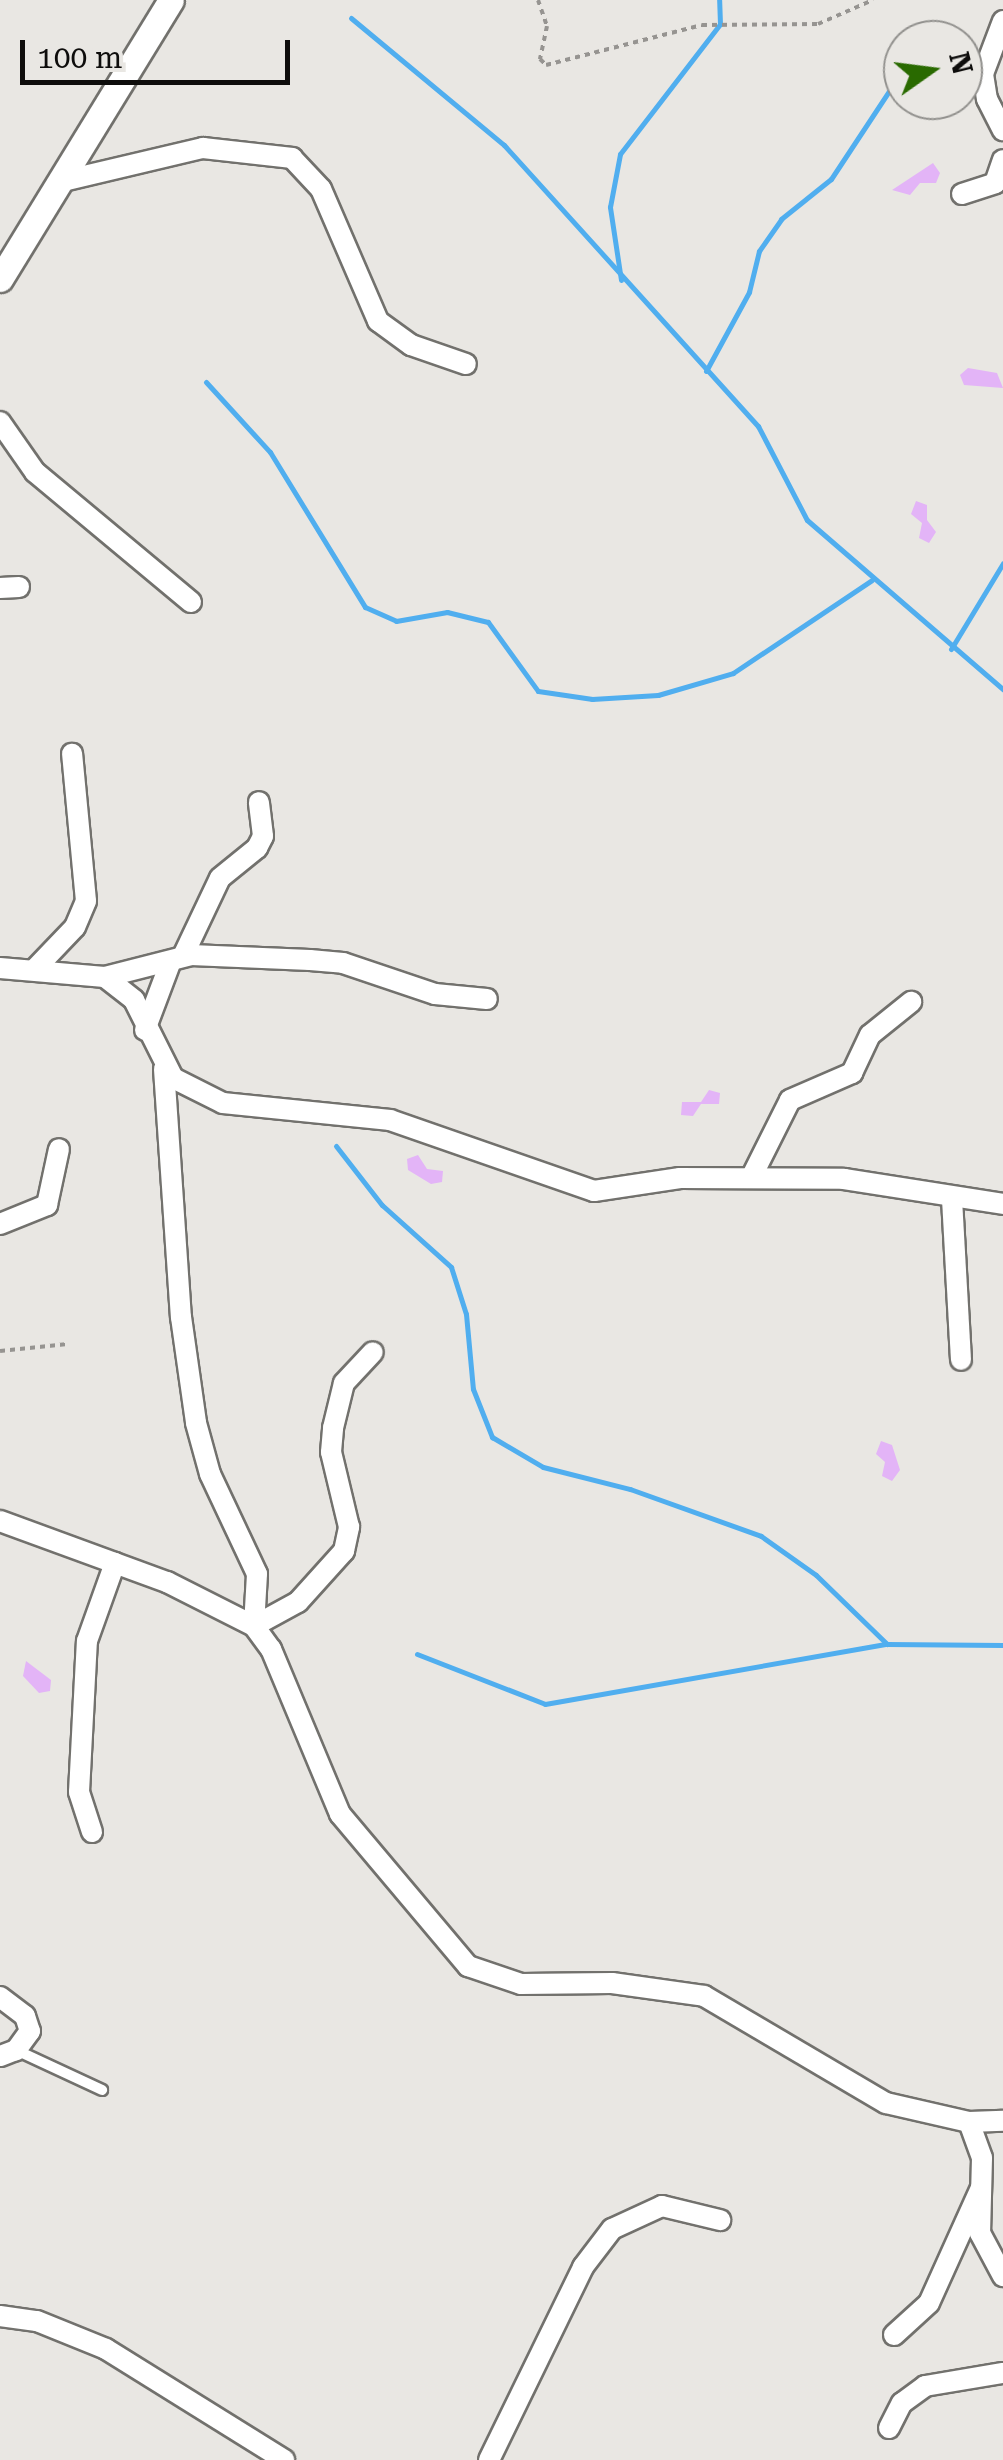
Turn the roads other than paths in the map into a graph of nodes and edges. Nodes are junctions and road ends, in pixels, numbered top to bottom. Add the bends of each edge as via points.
1 (165, 5) edge
2 (1003, 21) edge
3 (1003, 130) edge
4 (1003, 160) edge
5 (63, 181) junction
6 (962, 194) dead end
7 (0, 279) edge
8 (466, 364) dead end
9 (0, 422) edge
10 (192, 602) dead end
11 (72, 754) dead end
12 (259, 802) dead end
13 (177, 958) junction
14 (0, 968) edge
15 (34, 970) junction
16 (104, 976) junction
17 (487, 999) dead end
18 (911, 1002) dead end
19 (145, 1030) junction
20 (164, 1066) junction
21 (58, 1149) dead end
22 (751, 1178) junction
23 (952, 1199) junction
24 (1003, 1204) edge
25 (0, 1224) edge
26 (373, 1352) dead end
27 (961, 1360) dead end
28 (0, 1521) edge
29 (115, 1563) junction
30 (254, 1626) junction
31 (92, 1832) dead end
32 (0, 1996) edge
33 (8, 2053) edge
34 (102, 2090) dead end
35 (1003, 2121) edge
36 (969, 2122) junction
37 (982, 2188) junction
38 (720, 2220) dead end
39 (1003, 2276) edge
40 (0, 2316) edge
41 (894, 2335) dead end
42 (1003, 2373) edge
43 (889, 2428) dead end
44 (284, 2460) edge
45 (489, 2460) edge

1 - 5 street
2 - 3 street via 983,74
4 - 6 street via 995,183
5 - 7 street
5 - 8 street via 204,148 292,158 322,190 378,321 411,344
9 - 10 street via 35,472
11 - 15 street via 86,901 76,927
12 - 13 street via 258,848 220,878
13 - 16 street
13 - 17 street via 335,962 416,989
13 - 19 street
14 - 15 street
15 - 16 street
16 - 19 street via 134,1000
18 - 22 street via 870,1035 843,1080 790,1100
19 - 20 street
20 - 22 street via 186,1088 223,1103 390,1120 594,1190 680,1178
20 - 30 street via 196,1423 210,1474 257,1574
21 - 25 street via 47,1204
22 - 23 street via 886,1181
23 - 24 street
23 - 27 street
26 - 30 street via 344,1384 333,1428 330,1452 348,1526 344,1551 298,1602
28 - 29 street
29 - 30 street
29 - 31 street via 87,1640 79,1792
30 - 36 street via 270,1648 340,1814 468,1966 521,1984 612,1983 704,1996 886,2103
32 - 33 street via 30,2026
33 - 34 lane
35 - 36 street
36 - 37 street via 982,2158
37 - 39 street via 980,2233
37 - 41 street via 929,2303
38 - 45 street via 662,2206 612,2229 583,2267
40 - 44 street via 54,2327 106,2349
42 - 43 street via 925,2386 902,2403

